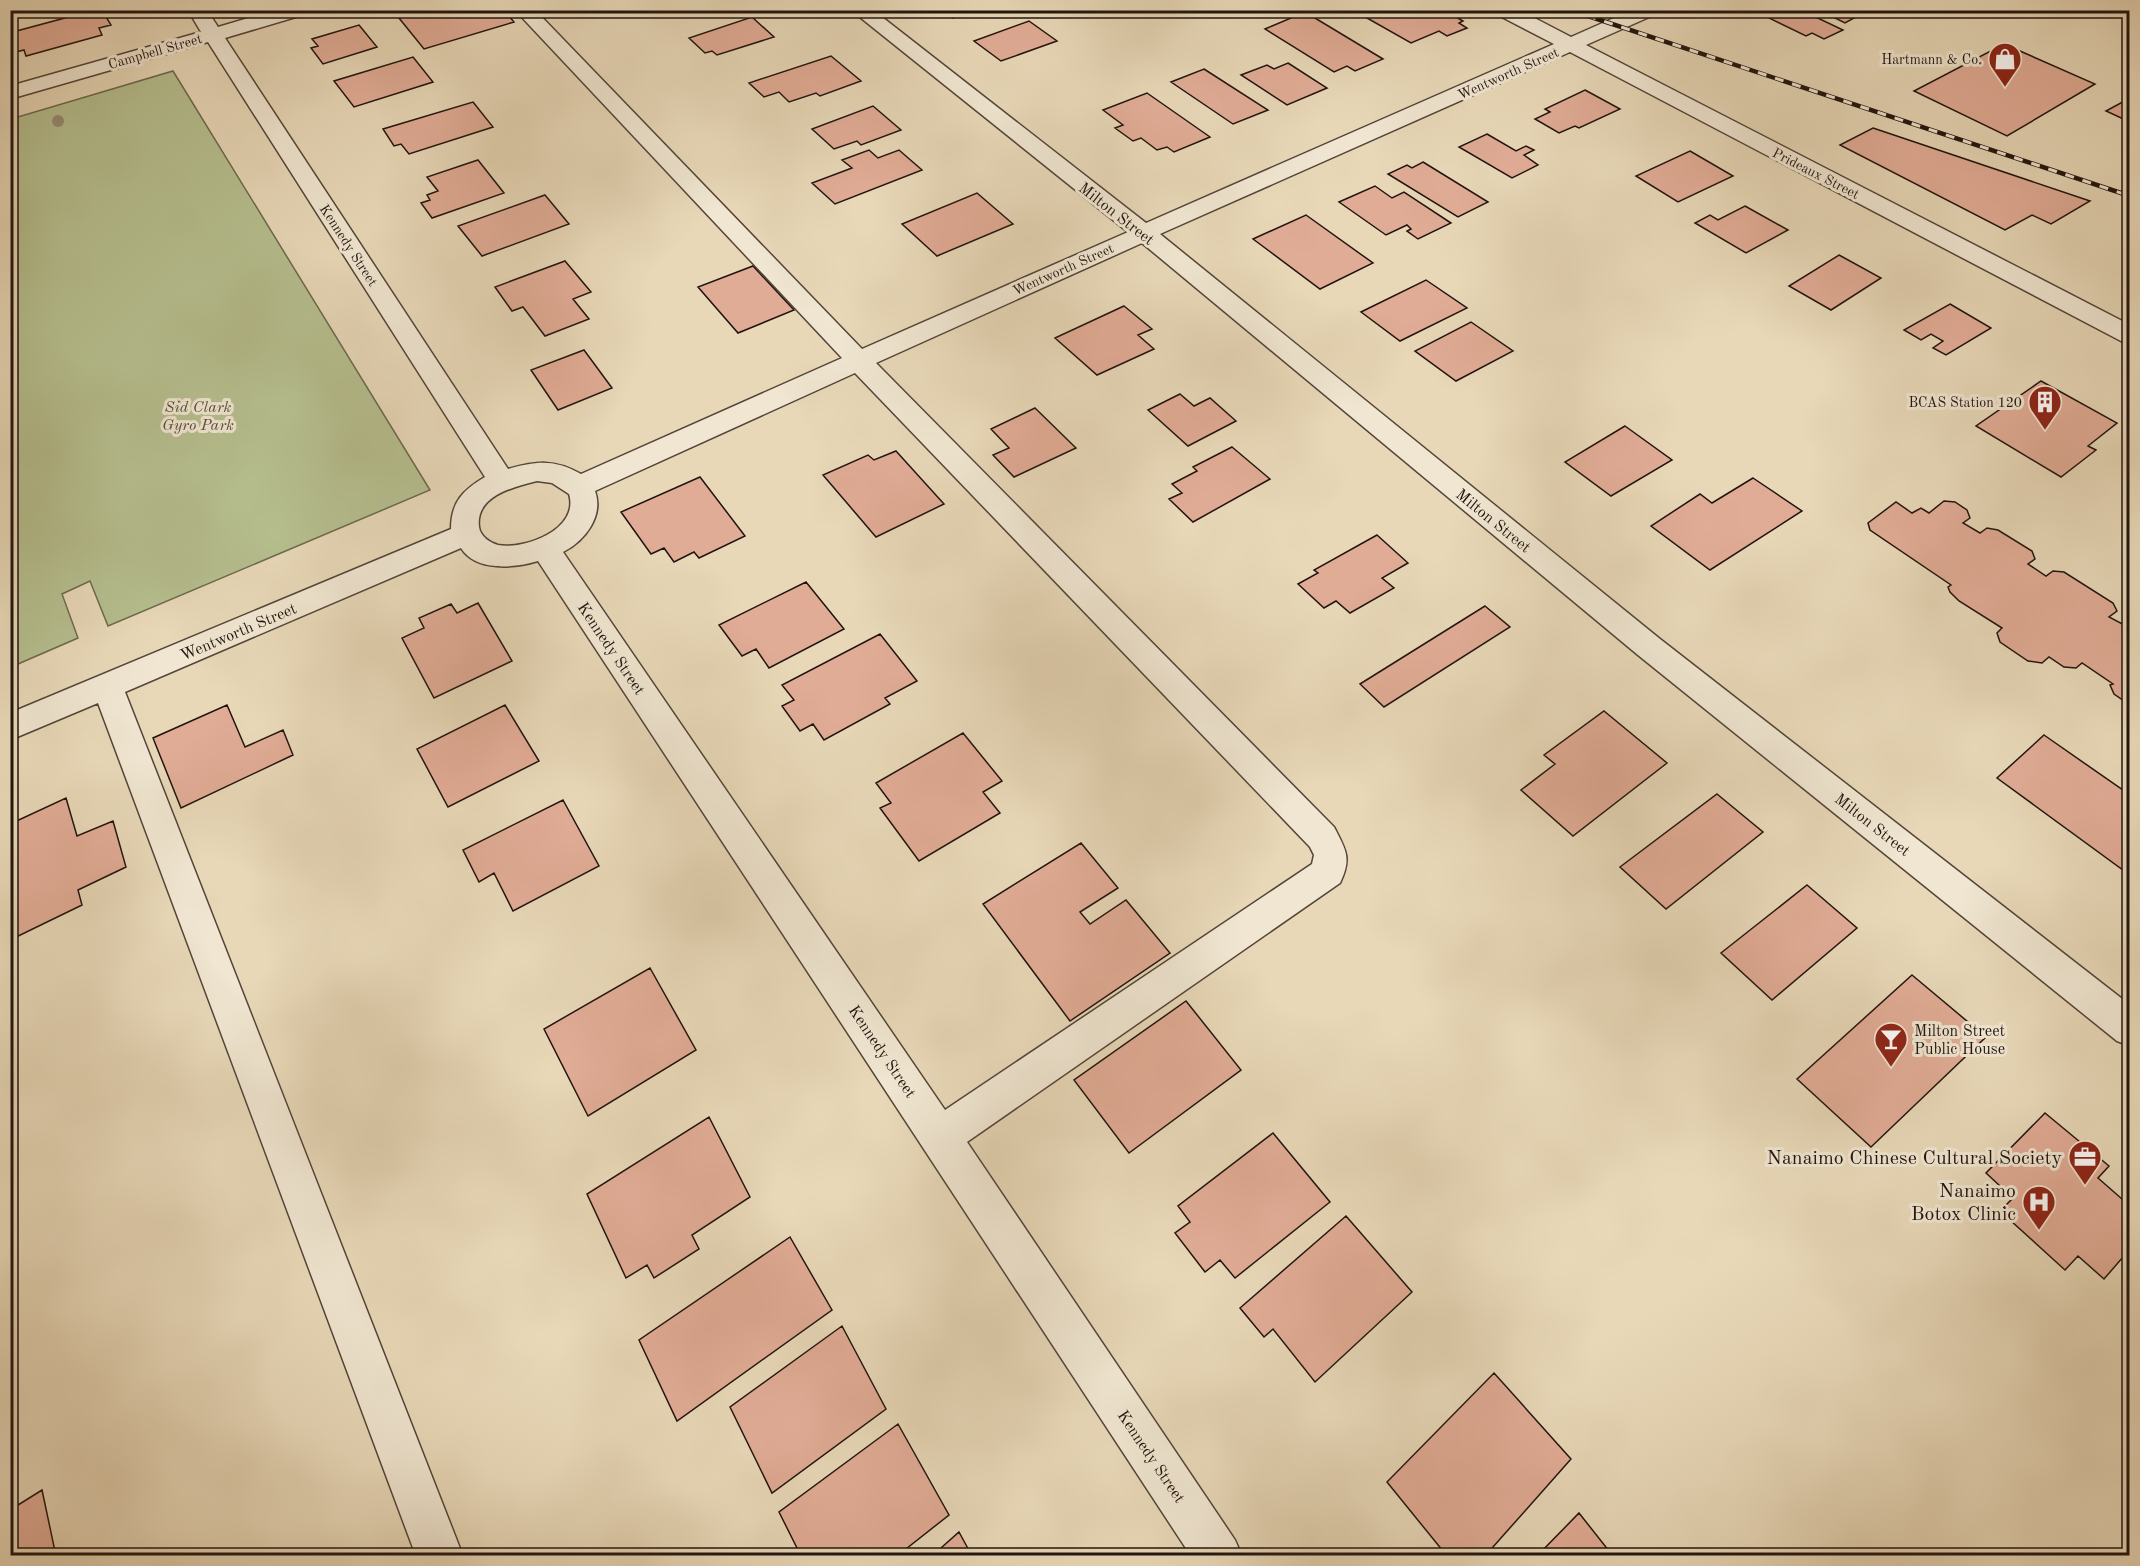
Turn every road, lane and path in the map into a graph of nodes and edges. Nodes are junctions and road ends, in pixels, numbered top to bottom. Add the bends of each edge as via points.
1 (196, 10) edge
2 (299, 10) edge
3 (524, 10) edge
4 (860, 10) edge
5 (1503, 10) edge
6 (1649, 10) edge
7 (2121, 10) edge
8 (2130, 14) edge
9 (213, 35) junction
10 (1570, 46) junction
11 (10, 93) edge
12 (1144, 233) junction
13 (2130, 335) edge
14 (859, 361) junction
15 (501, 479) junction
16 (578, 487) junction
17 (465, 534) junction
18 (545, 549) junction
19 (107, 686) junction
20 (10, 727) edge
21 (2130, 1028) edge
22 (940, 1137) junction
23 (440, 1556) edge
24 (1219, 1556) edge

1 - 9 street, Kennedy Street
2 - 9 street, Campbell Street
3 - 14 street
4 - 12 street, Milton Street
5 - 10 street, Prideaux Street
6 - 10 street, Wentworth Street
7 - 8 street
9 - 11 street, Campbell Street
9 - 15 street, Kennedy Street
10 - 12 street, Wentworth Street
10 - 13 street, Prideaux Street
12 - 14 street, Wentworth Street
12 - 21 street, Milton Street via 1649,647
14 - 16 street, Wentworth Street
14 - 22 street via 1322,837 1331,855 1328,872
15 - 16 street via 537,471 555,473
15 - 17 street via 470,503 463,517
16 - 18 street via 585,502 582,516 573,530
17 - 18 street via 469,543 499,556 519,556
17 - 19 street, Wentworth Street
18 - 22 street, Kennedy Street
19 - 20 street, Wentworth Street
19 - 23 street
22 - 24 street, Kennedy Street

